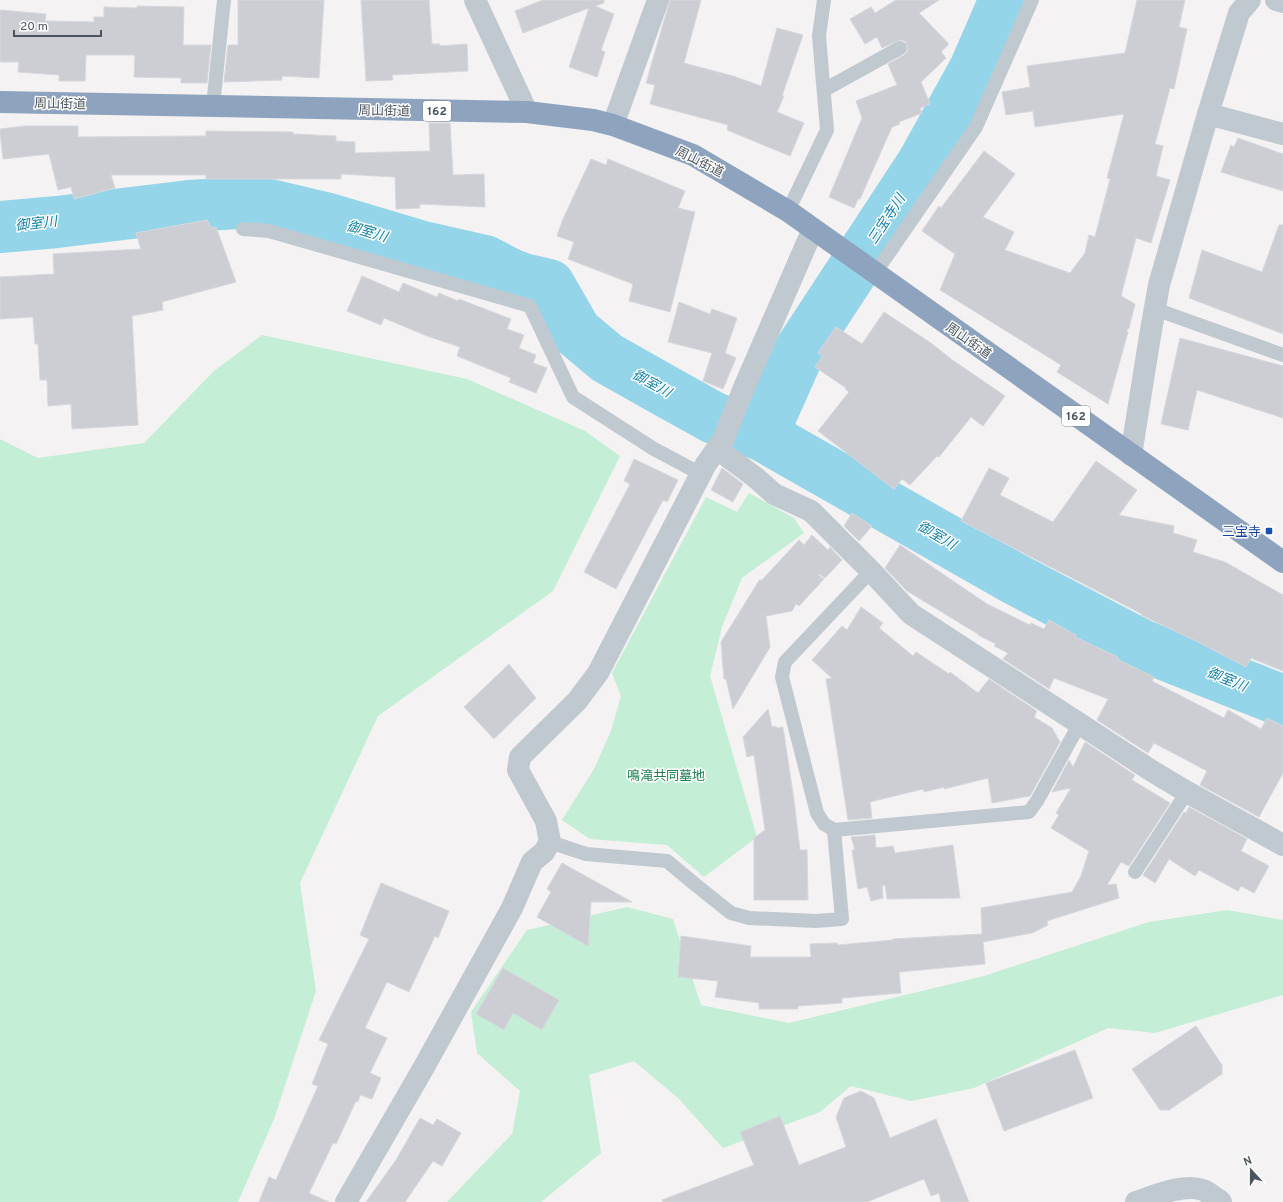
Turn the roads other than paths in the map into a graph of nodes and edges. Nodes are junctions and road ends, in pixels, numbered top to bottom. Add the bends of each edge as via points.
1 (224, 0) edge
2 (658, 0) edge
3 (824, 0) edge
4 (1032, 0) edge
5 (1251, 0) edge
6 (1276, 0) edge
7 (473, 2) edge
8 (1283, 2) edge
9 (900, 48) dead end
10 (824, 90) junction
11 (0, 102) edge
12 (213, 106) junction
13 (526, 112) junction
14 (1208, 114) junction
15 (613, 125) junction
16 (1283, 134) edge
17 (788, 211) junction
18 (243, 229) dead end
19 (813, 229) junction
20 (872, 271) junction
21 (1155, 309) junction
22 (1283, 355) edge
23 (720, 444) junction
24 (1131, 455) junction
25 (701, 474) junction
26 (1283, 562) edge
27 (871, 571) junction
28 (1080, 723) junction
29 (1186, 792) junction
30 (834, 830) junction
31 (550, 842) junction
32 (1281, 842) edge
33 (1135, 872) dead end
34 (346, 1202) edge
35 (1136, 1202) edge
36 (1221, 1202) edge

1 - 12 lane
2 - 15 street
3 - 10 lane via 819,36
4 - 20 lane via 976,127
5 - 14 street via 1239,13
6 - 8 street
7 - 13 street
9 - 10 lane
10 - 17 lane via 828,130
11 - 12 highway, 周山街道 / 162
12 - 13 highway, 周山街道 / 162
13 - 15 highway, 周山街道 / 162
14 - 16 street
14 - 21 street via 1159,285
15 - 17 highway, 周山街道 / 162 via 693,154
17 - 19 highway, 周山街道 / 162
18 - 25 lane via 269,231 530,306 573,397 654,449
19 - 20 highway, 周山街道 / 162
19 - 23 street
20 - 24 highway, 周山街道 / 162
21 - 22 lane
21 - 24 street
23 - 25 street
23 - 27 street via 774,494 811,512
24 - 26 highway, 周山街道 / 162
25 - 31 street via 598,674 576,701 520,756 518,770 546,821
27 - 28 street via 911,614
27 - 30 lane via 785,662 782,677 817,813 824,824
28 - 29 street
28 - 30 lane via 1029,812
29 - 32 street
29 - 33 lane
30 - 31 lane via 842,919 816,921 749,918 731,912 667,861 586,854
31 - 34 street via 544,852 532,862 512,908
35 - 36 street via 1167,1192 1188,1189 1202,1190

